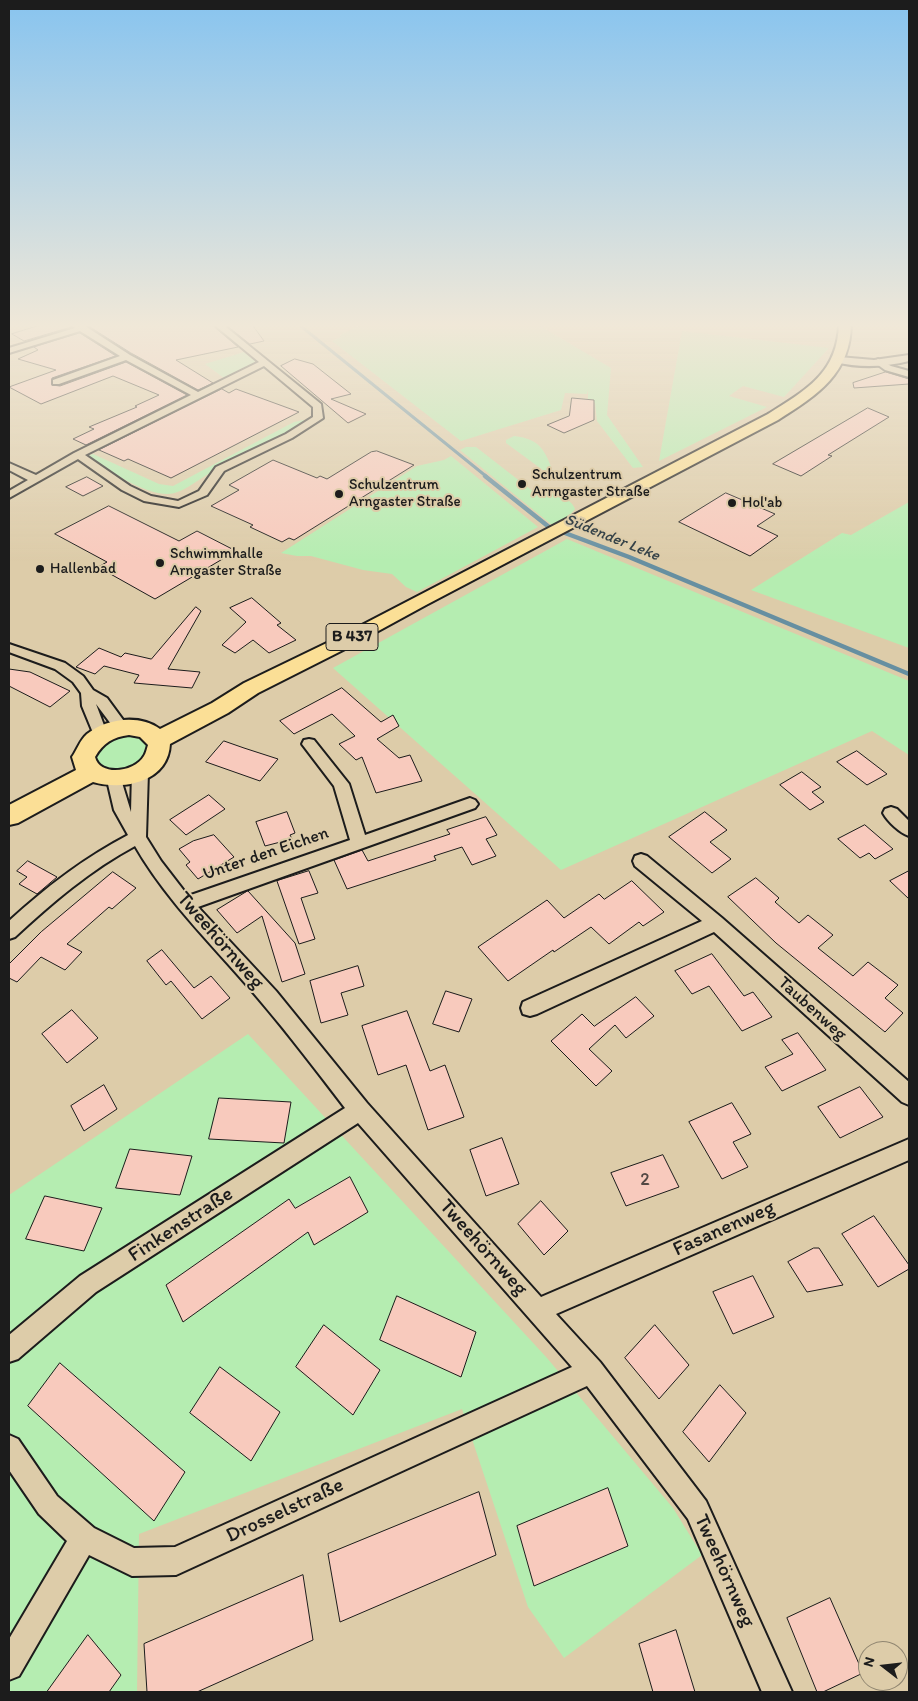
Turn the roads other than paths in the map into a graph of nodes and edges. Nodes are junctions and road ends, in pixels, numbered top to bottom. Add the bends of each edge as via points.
1 (186, 402) edge
2 (313, 402) edge
3 (794, 402) edge
4 (78, 455) junction
5 (9, 466) edge
6 (34, 479) junction
7 (9, 495) edge
8 (9, 648) edge
9 (88, 693) junction
10 (122, 728) junction
11 (152, 735) junction
12 (101, 736) junction
13 (309, 744) dead end
14 (87, 767) junction
15 (140, 772) junction
16 (114, 780) junction
17 (9, 803) edge
18 (470, 804) dead end
19 (891, 814) dead end
20 (9, 816) edge
21 (909, 830) edge
22 (138, 837) junction
23 (359, 842) junction
24 (641, 860) dead end
25 (185, 904) junction
26 (716, 923) junction
27 (9, 932) edge
28 (530, 1008) dead end
29 (909, 1095) edge
30 (360, 1110) junction
31 (909, 1148) edge
32 (539, 1310) junction
33 (9, 1350) edge
34 (591, 1371) junction
35 (9, 1448) edge
36 (84, 1538) junction
37 (9, 1666) edge
38 (777, 1692) edge

1 - 4 street
2 - 4 street via 318,406 318,418 289,436 220,469 203,492 179,504 148,499
3 - 11 main road, B 437 via 567,525 251,688 220,708
4 - 6 street
5 - 6 street
6 - 7 street
8 - 9 street via 60,666 78,679
9 - 10 street via 102,701
9 - 12 street via 89,706
10 - 11 main road
10 - 12 main road
11 - 15 main road via 159,750 155,759
12 - 14 main road via 88,747
13 - 23 street via 340,784
14 - 16 main road via 103,779
14 - 17 main road
14 - 20 main road
15 - 16 main road
15 - 22 street
16 - 22 street, Tweehörnweg via 122,810
18 - 23 street, Unter den Eichen
19 - 21 street
22 - 25 street, Tweehörnweg via 155,866
22 - 27 street via 63,883
23 - 25 street, Unter den Eichen
24 - 26 street, Taubenweg
25 - 30 street, Tweehörnweg via 268,997
26 - 28 street
26 - 29 street, Taubenweg
30 - 32 street, Tweehörnweg
30 - 33 street, Finkenstraße via 88,1284
31 - 32 street, Fasanenweg
32 - 34 street, Tweehörnweg
34 - 36 street, Drosselstraße via 176,1561 132,1562
34 - 38 street, Tweehörnweg via 697,1510
35 - 36 street, Drosselstraße via 48,1505
36 - 37 street

